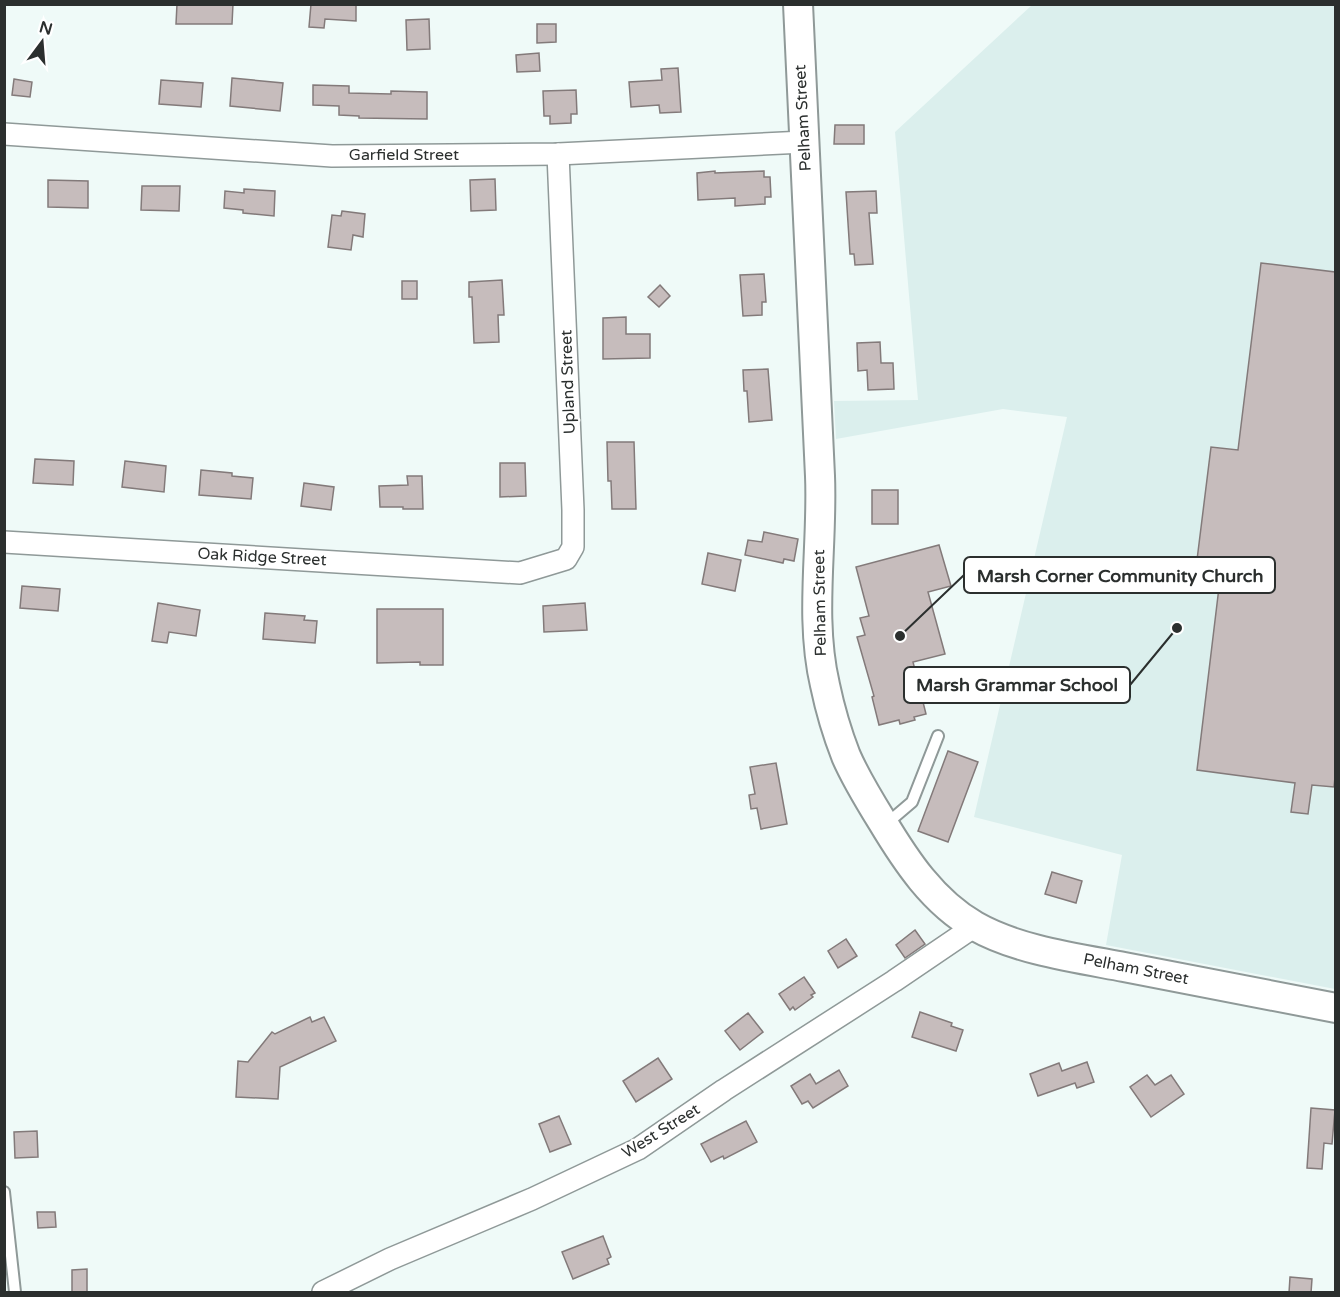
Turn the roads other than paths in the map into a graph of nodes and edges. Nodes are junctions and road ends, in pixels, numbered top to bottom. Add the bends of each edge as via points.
1 (798, 4) edge
2 (4, 134) edge
3 (804, 142) junction
4 (558, 154) junction
5 (4, 542) edge
6 (520, 573) joint
7 (938, 736) dead end
8 (884, 825) junction
9 (975, 926) junction
10 (1335, 1008) edge
11 (4, 1192) edge
12 (15, 1293) edge
13 (323, 1293) edge

1 - 3 street, Pelham Street
2 - 4 street, Garfield Street via 332,156
3 - 4 street, Garfield Street
3 - 8 street, Pelham Street via 821,481 820,659 846,756
4 - 6 street, Upland Street via 573,548 566,560
5 - 6 street, Oak Ridge Street
7 - 8 lane via 912,802
8 - 9 street, Pelham Street via 923,882
9 - 10 street, Pelham Street via 1005,939 1069,956
9 - 13 street, West Street via 638,1149 390,1259
11 - 12 lane

